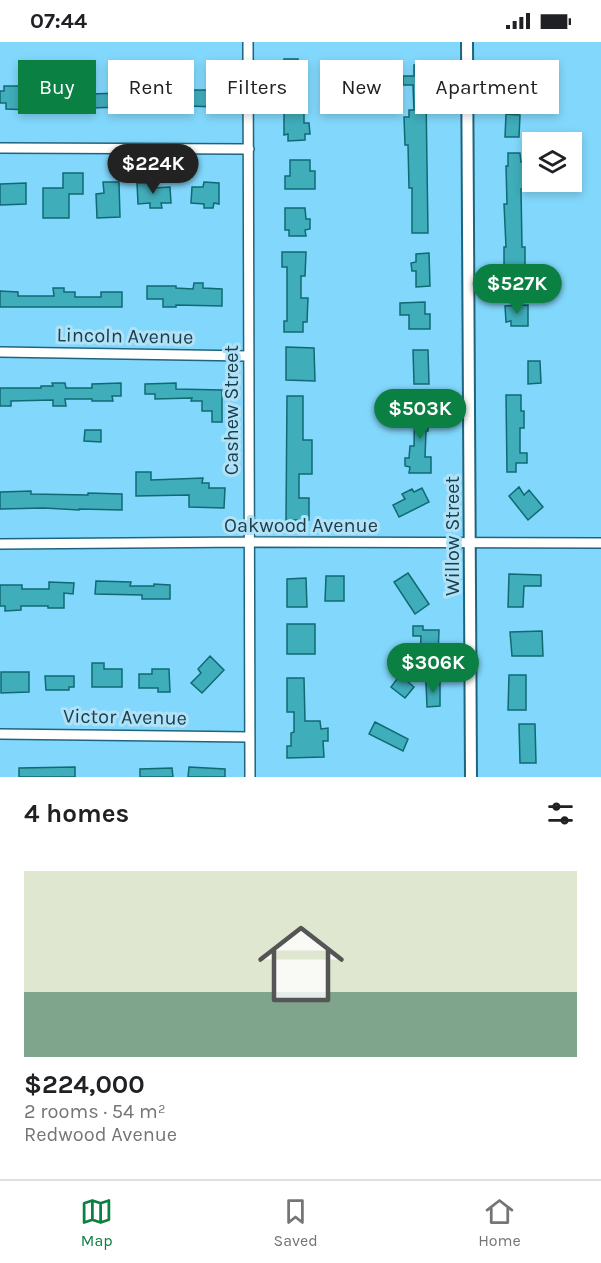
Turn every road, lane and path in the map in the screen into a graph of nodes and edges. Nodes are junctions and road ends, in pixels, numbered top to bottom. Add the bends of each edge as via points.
1 (248, 42) edge
2 (468, 42) edge
3 (0, 148) edge
4 (249, 149) junction
5 (0, 352) edge
6 (249, 356) junction
7 (250, 542) junction
8 (470, 543) junction
9 (601, 543) edge
10 (0, 544) edge
11 (0, 734) edge
12 (250, 737) junction
13 (250, 777) edge
14 (471, 777) edge

1 - 4 street, Cashew Street
2 - 8 street, Willow Street
3 - 4 street
4 - 6 street, Cashew Street
5 - 6 street, Lincoln Avenue
6 - 7 street, Cashew Street
7 - 8 street, Oakwood Avenue
7 - 10 street, Oakwood Avenue
7 - 12 street, Cashew Street
8 - 9 street, Oakwood Avenue
8 - 14 street, Willow Street
11 - 12 street, Victor Avenue
12 - 13 street, Cashew Street

